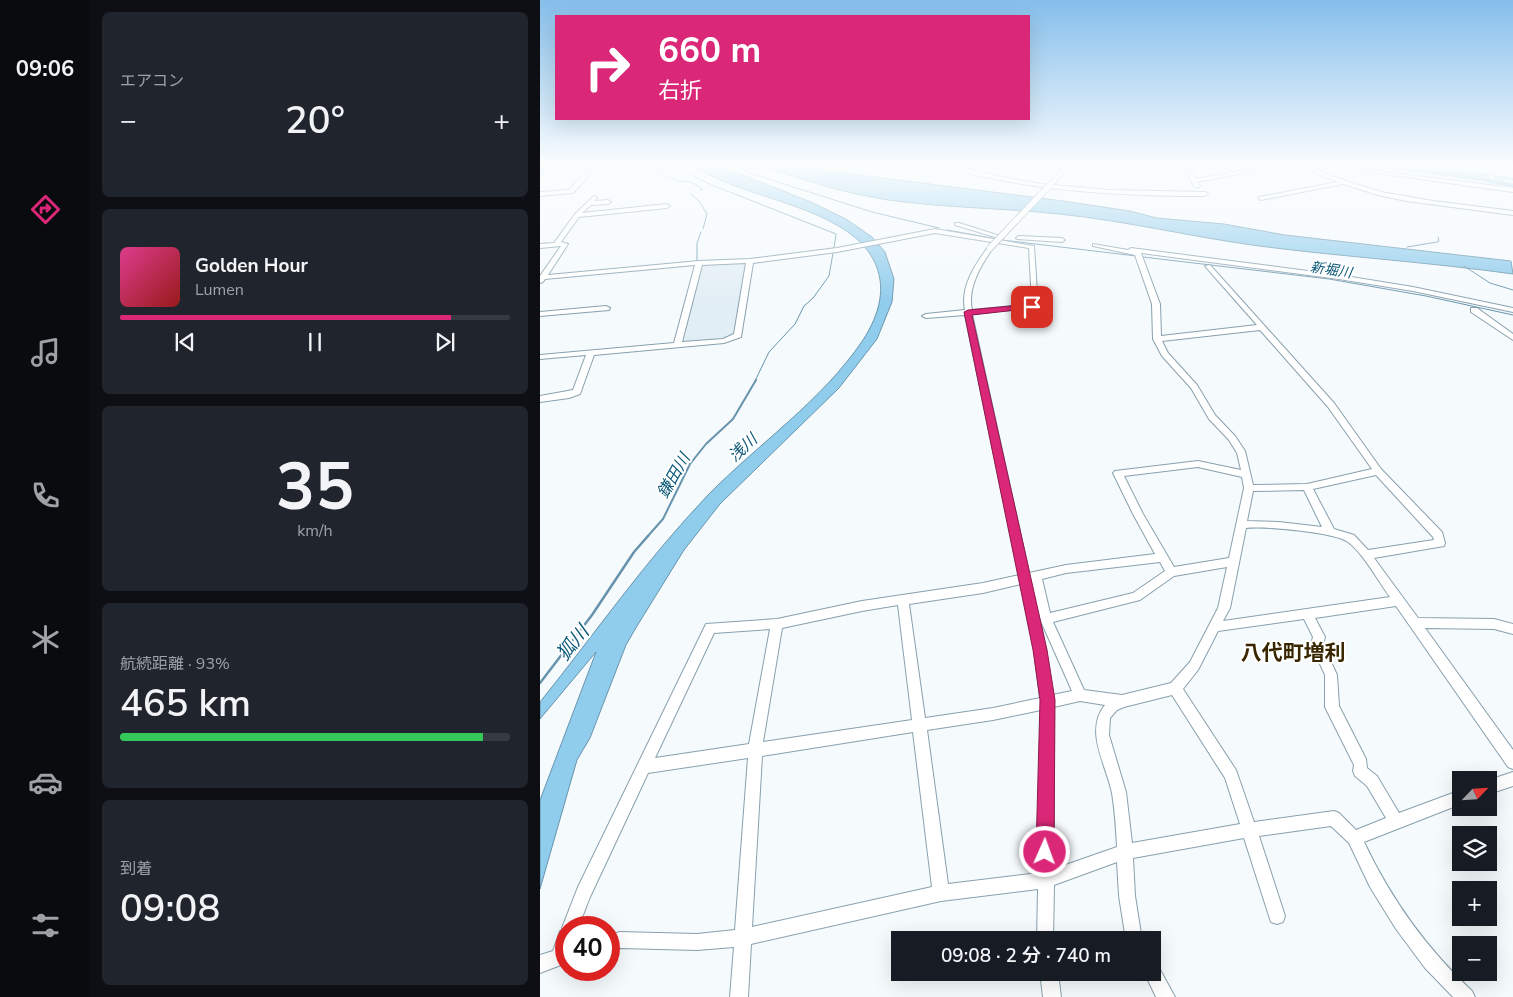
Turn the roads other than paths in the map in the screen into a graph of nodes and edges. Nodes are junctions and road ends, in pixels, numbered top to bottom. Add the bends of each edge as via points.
1 (580, 213) edge
2 (608, 213) edge
3 (1024, 213) edge
4 (577, 216) junction
5 (957, 224) dead end
6 (1062, 240) dead end
7 (556, 245) junction
8 (540, 246) edge
9 (750, 261) junction
10 (700, 263) junction
11 (1208, 266) dead end
12 (541, 280) edge
13 (606, 308) dead end
14 (1474, 310) dead end
15 (1513, 310) edge
16 (968, 312) junction
17 (540, 314) edge
18 (926, 316) dead end
19 (1262, 327) junction
20 (1513, 338) edge
21 (1157, 340) junction
22 (678, 344) junction
23 (590, 352) junction
24 (540, 357) edge
25 (540, 399) edge
26 (1378, 471) junction
27 (1247, 475) junction
28 (1307, 487) junction
29 (1248, 488) junction
30 (1242, 525) junction
31 (1330, 532) junction
32 (1366, 555) junction
33 (1163, 557) junction
34 (1235, 561) junction
35 (1171, 572) junction
36 (1030, 579) junction
37 (903, 599) junction
38 (1398, 601) junction
39 (1307, 614) junction
40 (1046, 619) junction
41 (1413, 623) junction
42 (777, 624) junction
43 (1214, 627) junction
44 (1513, 629) edge
45 (1175, 688) junction
46 (1080, 695) junction
47 (1048, 700) junction
48 (1122, 701) junction
49 (920, 724) junction
50 (755, 750) junction
51 (1513, 762) edge
52 (643, 767) junction
53 (1513, 779) edge
54 (1498, 784) edge
55 (1452, 800) edge
56 (1396, 822) junction
57 (1249, 830) junction
58 (1354, 838) junction
59 (1124, 852) junction
60 (1045, 880) junction
61 (941, 893) junction
62 (575, 916) edge
63 (1277, 916) dead end
64 (1046, 931) edge
65 (1133, 931) edge
66 (742, 938) junction
67 (620, 940) edge
68 (555, 959) edge
69 (540, 964) edge
70 (1050, 981) edge
71 (1157, 981) edge
72 (739, 997) edge
73 (1052, 997) edge
74 (1166, 997) edge
75 (1466, 997) edge

1 - 4 street
2 - 4 street
3 - 16 street, bridge via 990,248 974,274 967,297
4 - 7 street
5 - 6 street via 1009,238
7 - 8 street
7 - 12 street via 565,244
9 - 10 street
9 - 16 street via 939,231 1032,247 1038,304
9 - 22 street via 737,336 724,341
10 - 12 street
10 - 22 street
11 - 19 street
13 - 17 street
14 - 20 street
15 - 21 street via 1339,276 1097,245 1138,254 1156,304
16 - 18 street
16 - 36 street
19 - 21 street
19 - 26 street via 1331,405
21 - 27 street via 1164,354 1194,387 1212,417 1232,438 1242,453
22 - 23 street
23 - 24 street
23 - 25 street via 577,392
26 - 28 street
26 - 32 street via 1438,535 1440,543
27 - 29 street
27 - 33 street via 1198,464 1118,473
28 - 29 street
28 - 31 street
29 - 30 street
30 - 31 street
30 - 34 street
31 - 32 street via 1349,538
32 - 38 street
33 - 35 street
33 - 36 street via 1066,570
34 - 35 street
34 - 43 street via 1224,608
35 - 40 street via 1136,597
36 - 37 street
36 - 40 street
36 - 47 street
37 - 42 street
37 - 49 street
38 - 39 street
38 - 41 street
39 - 43 street
39 - 56 street via 1319,637 1317,644 1331,675 1332,707 1361,764 1360,771 1372,781
40 - 46 street
41 - 44 street via 1494,624
41 - 51 street
42 - 50 street
42 - 52 street via 710,628
43 - 45 street via 1194,666
45 - 48 street
45 - 57 street via 1231,775
46 - 47 street
46 - 48 street
47 - 49 street via 993,714
47 - 60 street
48 - 59 street via 1112,706 1104,716 1102,735 1124,822
49 - 50 street
49 - 61 street
50 - 52 street
50 - 66 street
52 - 62 street
53 - 54 street
55 - 56 street
56 - 58 street
57 - 58 street via 1334,818
57 - 59 street
57 - 63 street
58 - 75 street via 1372,879 1418,947 1444,978
59 - 60 street
59 - 65 street
60 - 61 street
60 - 64 street
61 - 66 street
66 - 67 street via 698,942
66 - 72 street
68 - 69 street
70 - 73 street
71 - 74 street

